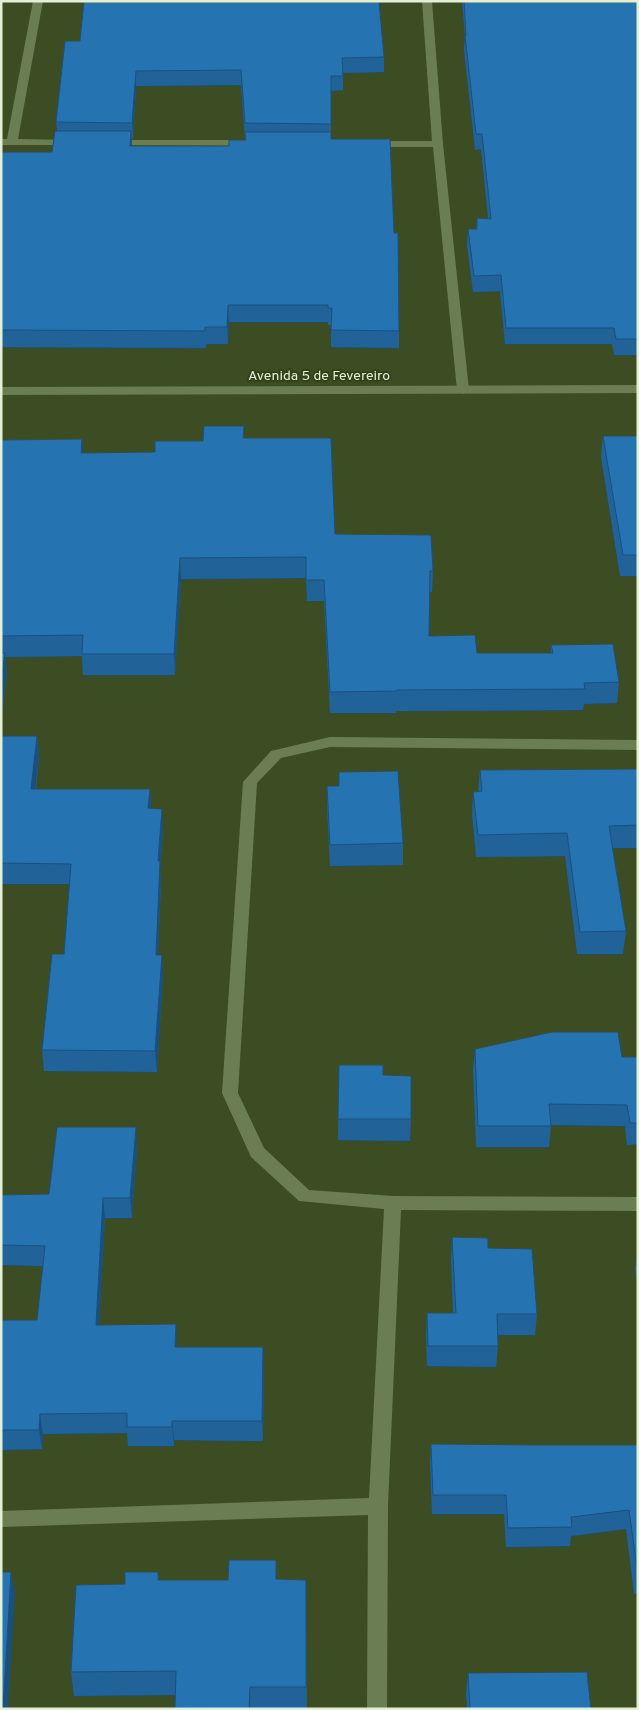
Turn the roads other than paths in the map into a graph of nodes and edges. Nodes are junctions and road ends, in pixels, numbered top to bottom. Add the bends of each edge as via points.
1 (38, 1) edge
2 (427, 1) edge
3 (7, 142) edge
4 (82, 143) edge
5 (102, 143) edge
6 (260, 143) edge
7 (359, 144) edge
8 (438, 144) junction
9 (638, 389) edge
10 (463, 390) junction
11 (1, 391) edge
12 (638, 745) edge
13 (393, 1203) junction
14 (638, 1204) edge
15 (378, 1506) junction
16 (1, 1519) edge
17 (377, 1709) edge

1 - 3 street
2 - 8 street
3 - 4 street
5 - 6 street
7 - 8 street
8 - 10 street
9 - 10 street, Avenida 5 de Fevereiro
10 - 11 street, Avenida 5 de Fevereiro
12 - 13 street via 330,742 276,754 250,782 230,1093 257,1152 305,1196
13 - 14 street
13 - 15 street
15 - 16 street
15 - 17 street

